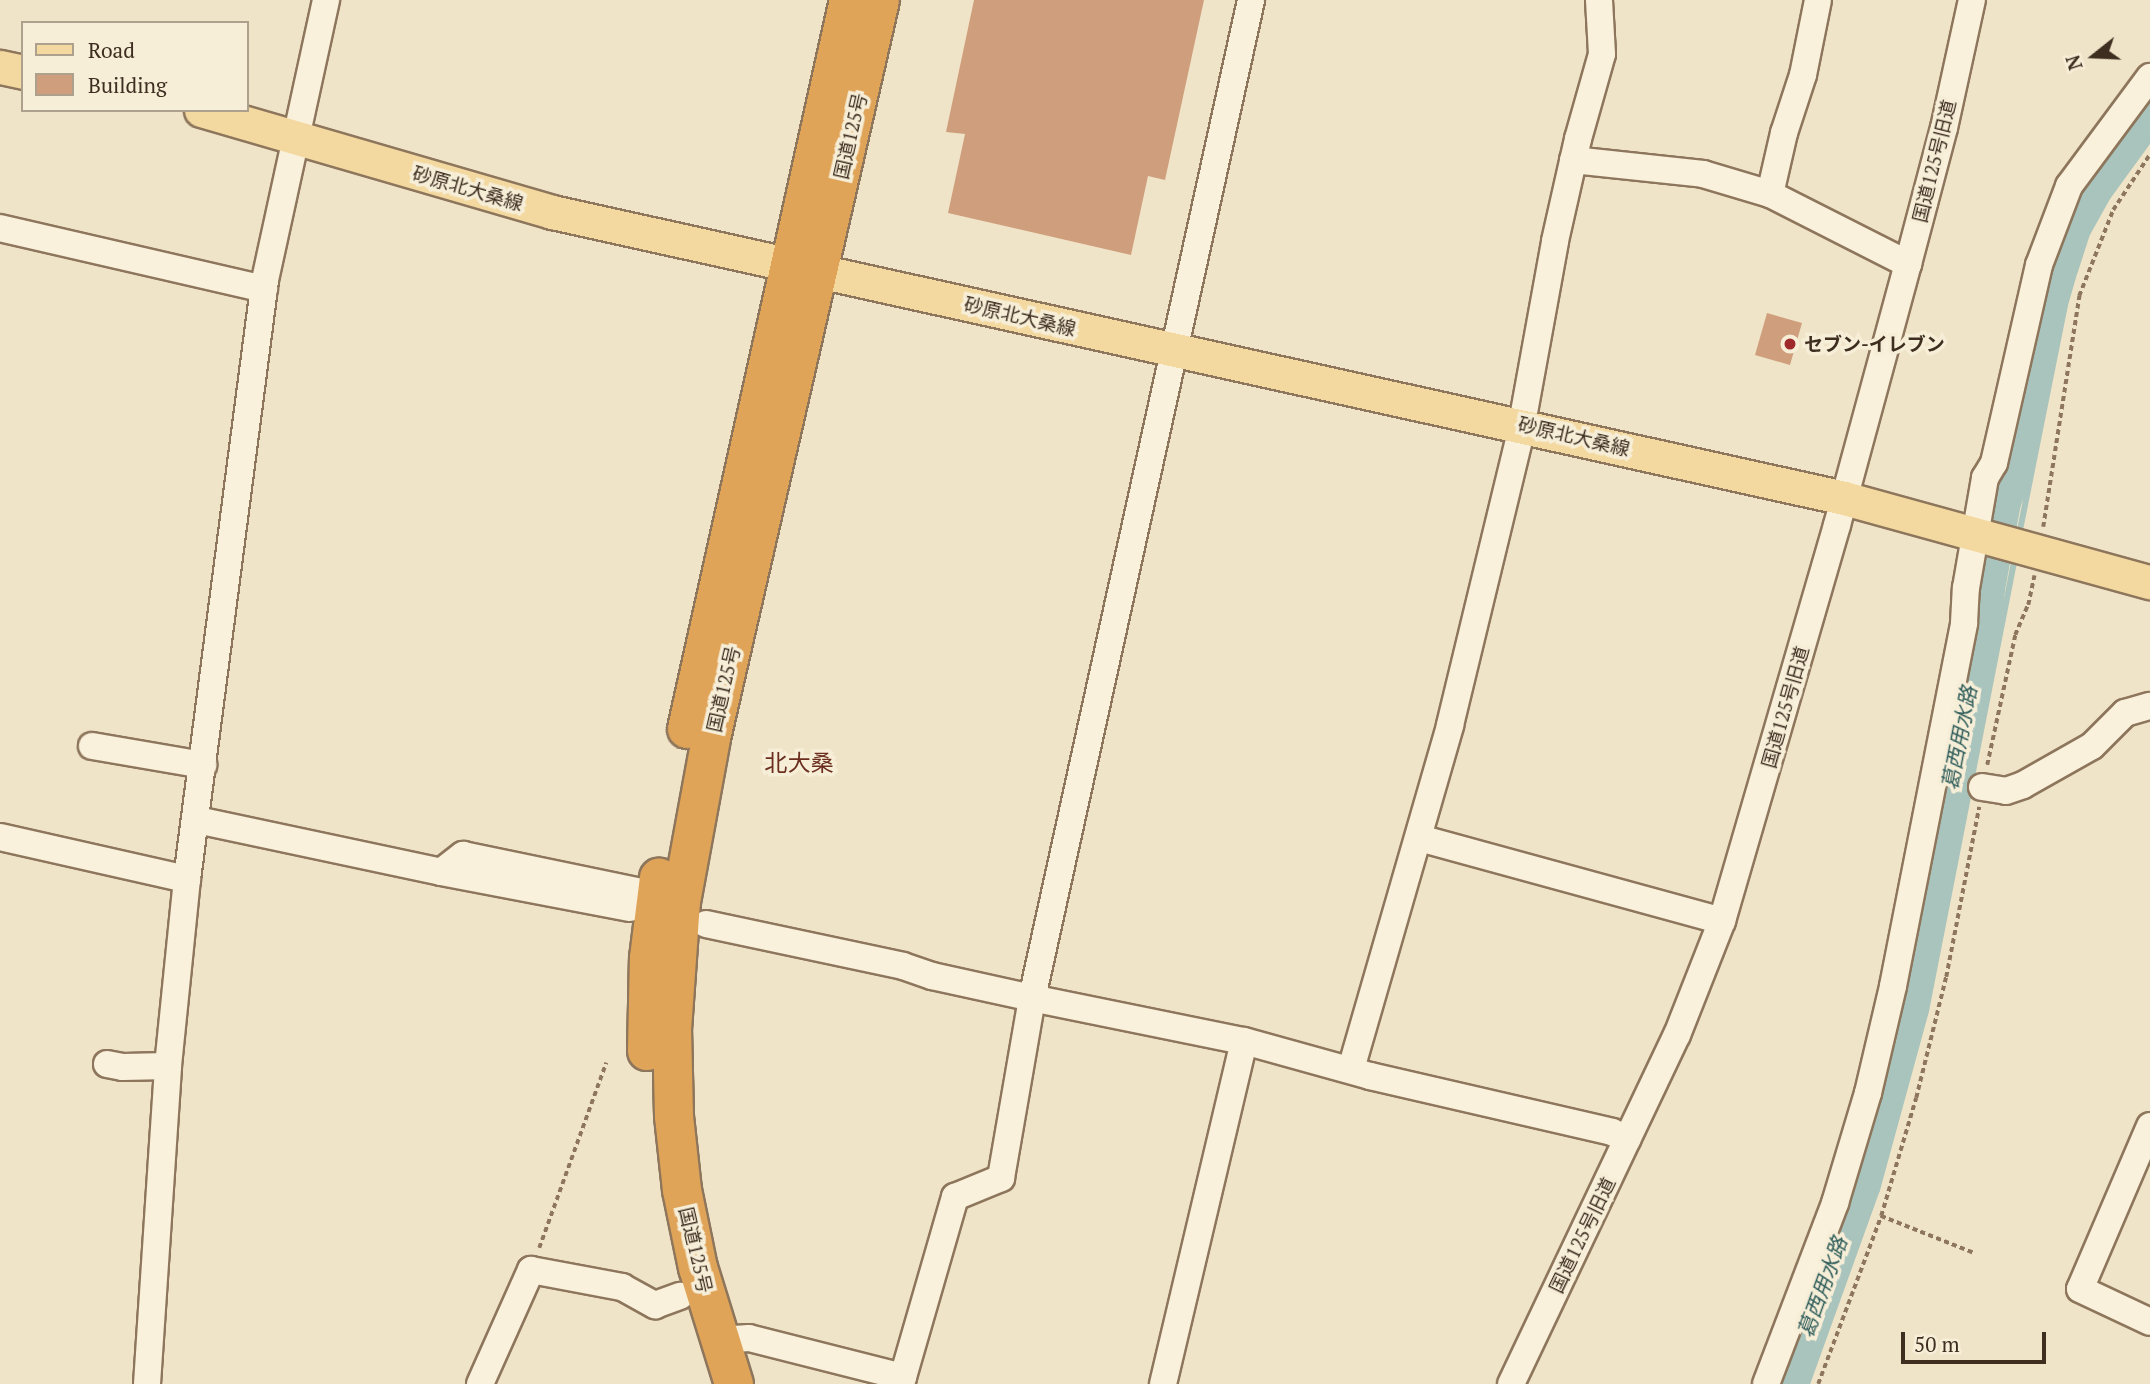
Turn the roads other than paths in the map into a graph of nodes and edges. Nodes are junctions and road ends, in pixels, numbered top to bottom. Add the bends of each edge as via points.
1 (326, 0) edge
2 (849, 0) edge
3 (880, 0) edge
4 (1251, 0) edge
5 (1599, 0) edge
6 (1818, 0) edge
7 (1972, 0) edge
8 (0, 67) edge
9 (21, 72) edge
10 (2150, 77) edge
11 (208, 112) edge
12 (298, 139) junction
13 (1573, 160) junction
14 (1770, 194) junction
15 (0, 228) edge
16 (1908, 264) junction
17 (805, 268) junction
18 (264, 289) junction
19 (1174, 350) junction
20 (1522, 424) junction
21 (1844, 498) junction
22 (1979, 533) junction
23 (2150, 582) edge
24 (2150, 706) edge
25 (92, 746) dead end
26 (203, 765) junction
27 (1982, 787) road end
28 (197, 820) junction
29 (0, 837) edge
30 (1419, 838) junction
31 (187, 879) junction
32 (668, 907) junction
33 (1722, 921) junction
34 (1032, 998) junction
35 (1244, 1041) junction
36 (107, 1063) dead end
37 (168, 1066) junction
38 (1351, 1069) junction
39 (2150, 1126) edge
40 (1628, 1139) junction
41 (680, 1296) junction
42 (2150, 1322) edge
43 (720, 1346) junction
44 (902, 1380) edge
45 (147, 1384) edge
46 (480, 1384) edge
47 (706, 1384) edge
48 (734, 1384) edge
49 (1163, 1384) edge
50 (1511, 1384) edge
51 (1766, 1384) edge

1 - 12 street
2 - 17 highway, 国道125号
3 - 17 highway, 国道125号
4 - 19 street
5 - 13 street via 1602,54
6 - 14 street
7 - 16 street, 国道125号旧道
8 - 9 main road
10 - 22 street via 2069,187 2039,265 1994,463 1985,478
11 - 12 main road, 砂原北大桑線
12 - 17 main road, 砂原北大桑線 via 552,212
12 - 18 street
13 - 14 street via 1703,174
13 - 20 street
14 - 16 street
15 - 18 street
16 - 21 street, 国道125号旧道
17 - 19 main road, 砂原北大桑線
17 - 32 highway, 国道125号 via 697,680
18 - 26 street
19 - 20 main road, 砂原北大桑線
19 - 34 street
20 - 21 main road, 砂原北大桑線
20 - 30 street
21 - 22 main road, 砂原北大桑線
21 - 33 street, 国道125号旧道
22 - 23 main road
22 - 51 street via 1894,986 1871,1079 1835,1203
24 - 27 street via 2125,713 2092,746 2023,785 2006,791
25 - 26 street
26 - 28 street
28 - 31 street
28 - 32 street via 441,872 463,855
29 - 31 street
30 - 33 street
30 - 38 street
31 - 37 street
32 - 34 street via 892,946 901,953 903,966
32 - 41 highway, 国道125号 via 649,957 648,1118 657,1198
32 - 43 highway, 国道125号 via 674,1116 682,1191
33 - 40 street, 国道125号旧道 via 1677,1035
34 - 35 street
34 - 44 street via 1001,1178 955,1197
35 - 38 street
35 - 49 street
36 - 37 street
37 - 45 street
38 - 40 street
39 - 42 street via 2080,1289
40 - 50 street, 国道125号旧道
41 - 46 street via 655,1305 622,1287 531,1270
41 - 47 highway, 国道125号
43 - 44 street via 750,1338
43 - 48 highway, 国道125号

